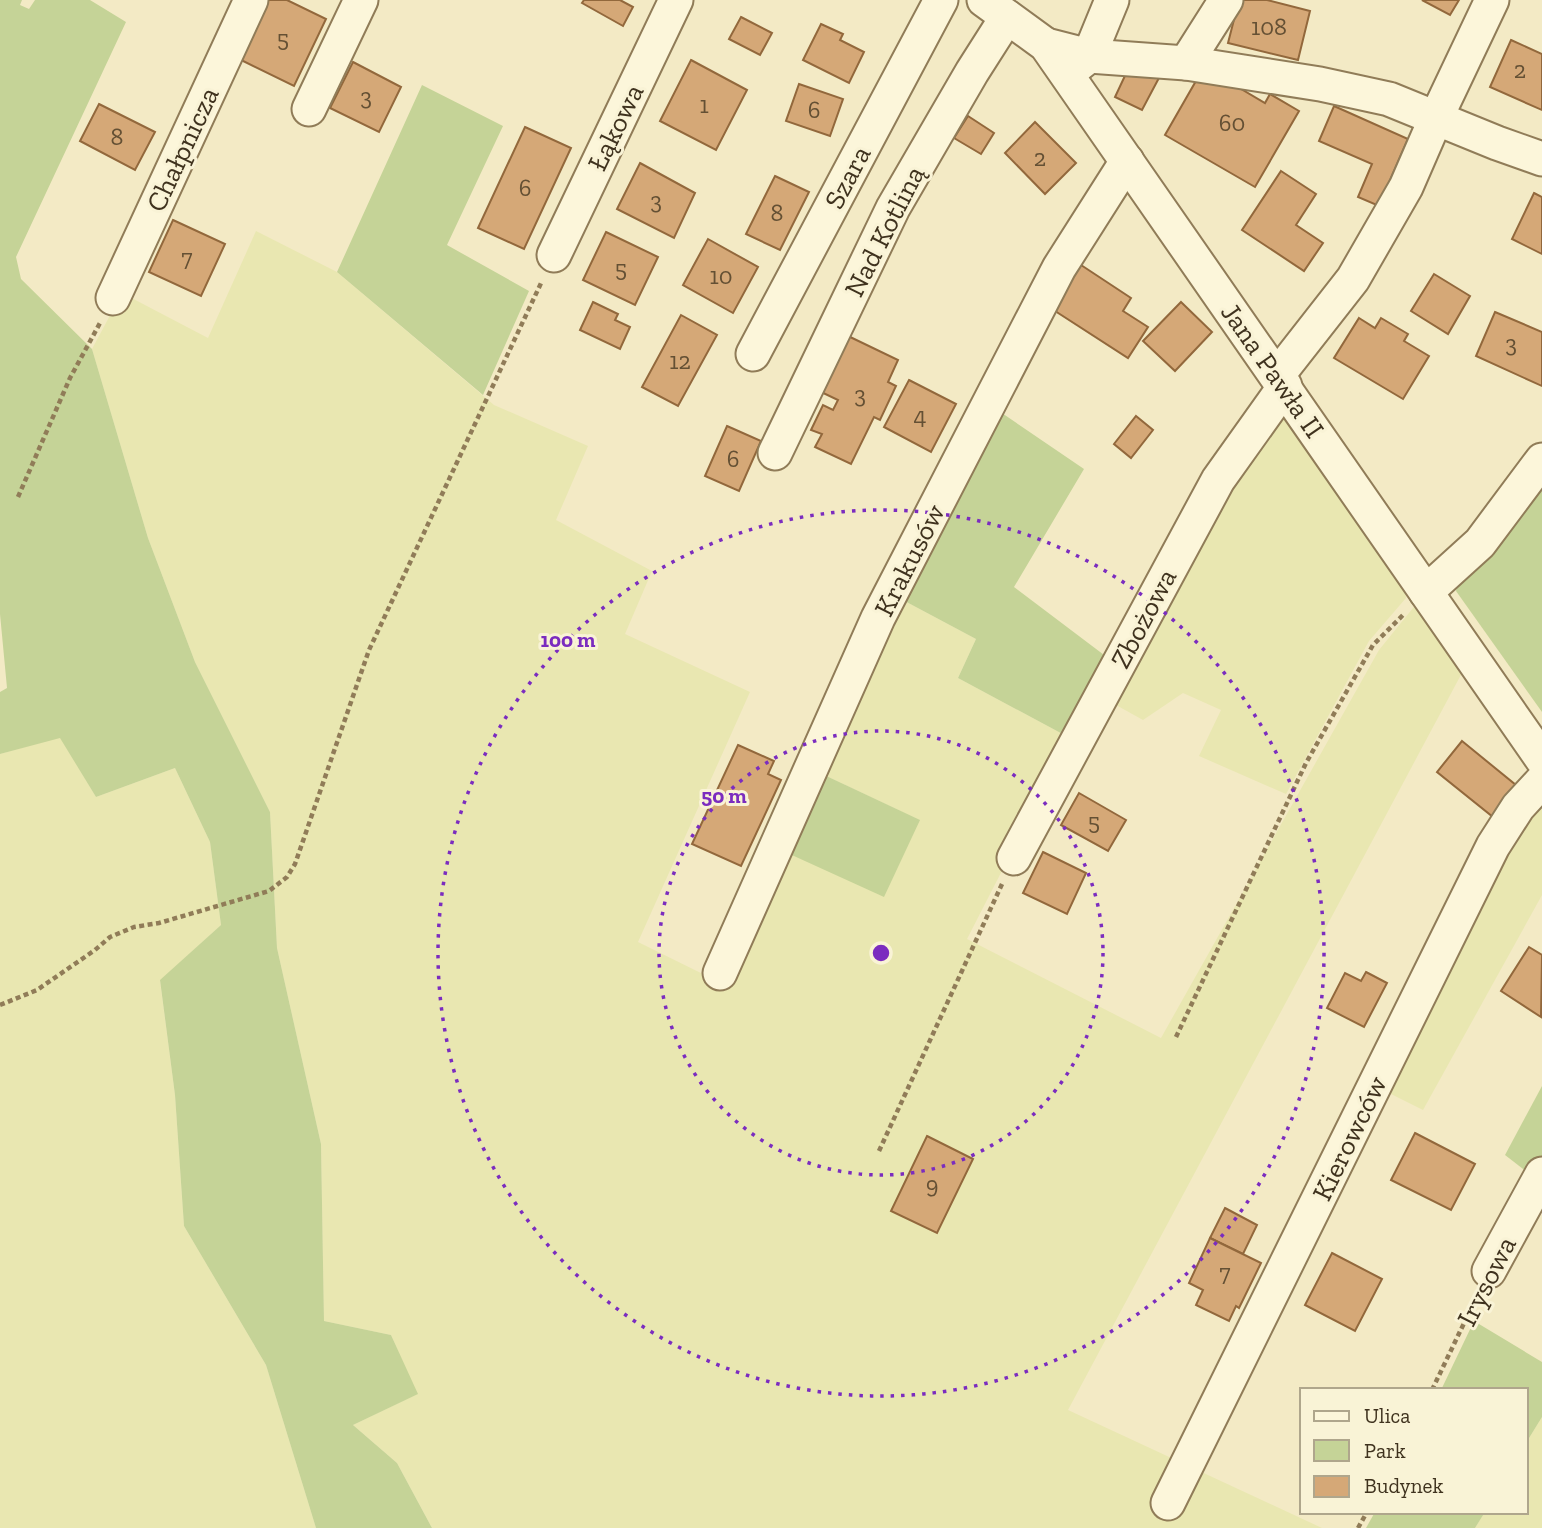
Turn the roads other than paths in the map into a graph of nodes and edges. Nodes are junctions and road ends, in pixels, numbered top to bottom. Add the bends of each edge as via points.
1 (251, 0) edge
2 (360, 0) edge
3 (676, 0) edge
4 (941, 0) edge
5 (1112, 0) edge
6 (1226, 0) edge
7 (1492, 0) edge
8 (996, 8) edge
9 (1186, 63) junction
10 (1078, 64) junction
11 (309, 109) dead end
12 (1436, 118) junction
13 (1542, 159) edge
14 (1127, 161) junction
15 (554, 255) road end
16 (113, 298) road end
17 (753, 354) dead end
18 (1281, 381) junction
19 (775, 453) dead end
20 (1542, 460) edge
21 (1426, 592) junction
22 (1542, 759) edge
23 (1542, 781) edge
24 (1014, 858) road end
25 (720, 973) dead end
26 (1542, 1174) edge
27 (1489, 1271) road end
28 (1168, 1503) dead end

1 - 16 street, Chałpnicza
2 - 11 street
3 - 15 street, Łąkowa
4 - 17 street, Szara
5 - 10 street
6 - 9 street
7 - 12 street, Zbożowa
8 - 10 street, Jana Pawła II
8 - 19 street, Nad Kotliną via 972,72 893,208
9 - 10 street
9 - 12 street via 1320,83 1389,99
10 - 14 street, Jana Pawła II
12 - 13 street
12 - 18 street, Zbożowa via 1406,187 1353,279
14 - 18 street, Jana Pawła II
14 - 25 street, Krakusów via 1059,268 878,618
18 - 21 street, Jana Pawła II
18 - 24 street, Zbożowa via 1218,480
20 - 21 street via 1480,543
21 - 22 street, Jana Pawła II
23 - 28 street, Kierowców via 1518,807 1493,846
26 - 27 street, Irysowa

